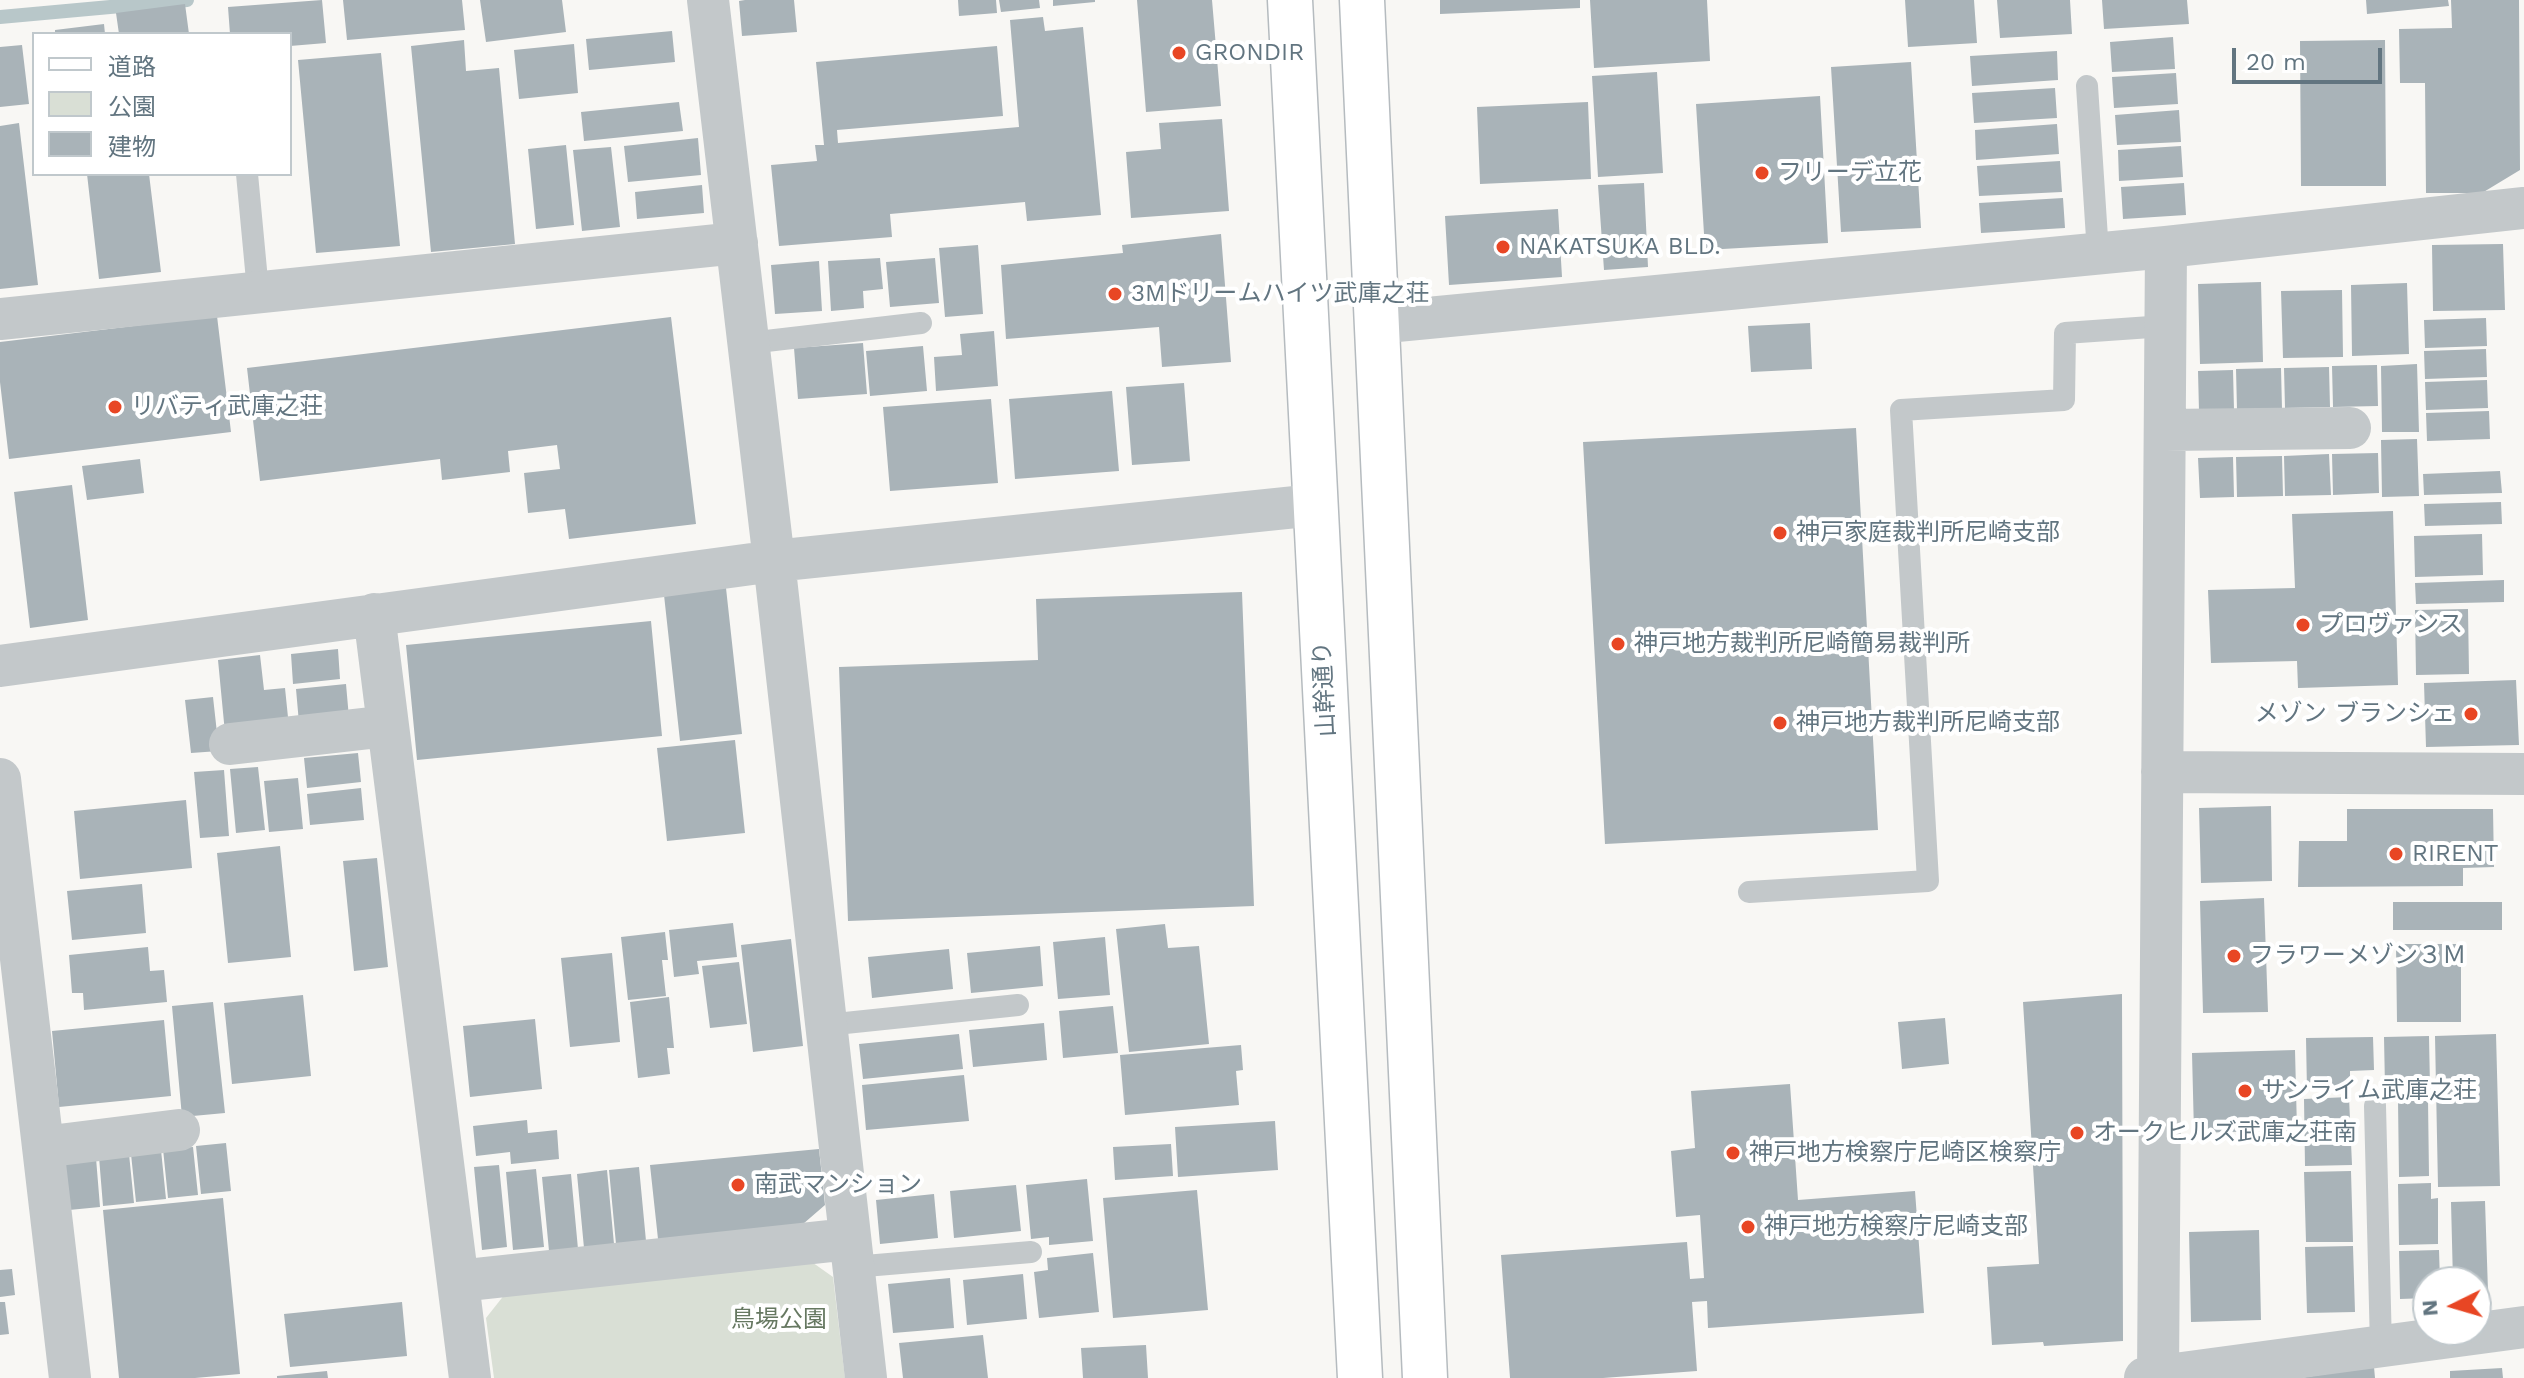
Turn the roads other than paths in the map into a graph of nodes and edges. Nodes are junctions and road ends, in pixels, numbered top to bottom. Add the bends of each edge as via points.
1 (708, 0) edge
2 (1290, 0) edge
3 (1362, 0) edge
4 (2087, 86) dead end
5 (247, 176) edge
6 (2524, 208) edge
7 (737, 243) junction
8 (2166, 247) junction
9 (2098, 253) junction
10 (258, 291) junction
11 (2159, 306) junction
12 (0, 319) edge
13 (921, 323) dead end
14 (1376, 323) junction
15 (749, 343) junction
16 (2350, 428) dead end
17 (2165, 430) junction
18 (1315, 505) junction
19 (774, 561) junction
20 (374, 614) junction
21 (0, 666) edge
22 (388, 726) junction
23 (230, 744) dead end
24 (2162, 772) junction
25 (2524, 774) edge
26 (0, 779) edge
27 (1749, 892) dead end
28 (1018, 1005) dead end
29 (826, 1025) junction
30 (2375, 1106) dead end
31 (179, 1130) dead end
32 (43, 1147) junction
33 (1031, 1252) dead end
34 (851, 1253) junction
35 (458, 1281) junction
36 (2524, 1327) edge
37 (2381, 1347) junction
38 (2262, 1370) edge
39 (2151, 1377) edge
40 (70, 1378) edge
41 (470, 1378) edge
42 (866, 1378) edge
43 (1360, 1378) edge
44 (1425, 1378) edge

1 - 7 street
2 - 18 street, 山幹通り
3 - 14 street
4 - 9 lane
5 - 10 lane
6 - 8 street
7 - 10 street
7 - 15 street
8 - 9 street
8 - 11 street
9 - 14 street
10 - 12 street
11 - 17 street
11 - 27 lane via 2065,333 2064,400 1901,410 1928,881
13 - 15 lane
14 - 44 street
15 - 19 street
16 - 17 street
17 - 24 street
18 - 19 street
18 - 43 street, 山幹通り
19 - 20 street
19 - 29 street
20 - 21 street
20 - 22 street
22 - 23 street
22 - 35 street
24 - 25 street
24 - 39 street
26 - 32 street
28 - 29 lane
29 - 34 street
30 - 37 lane
31 - 32 street
32 - 40 street
33 - 34 lane
34 - 35 street
34 - 42 street
35 - 41 street
36 - 37 street
37 - 38 street
38 - 39 street

